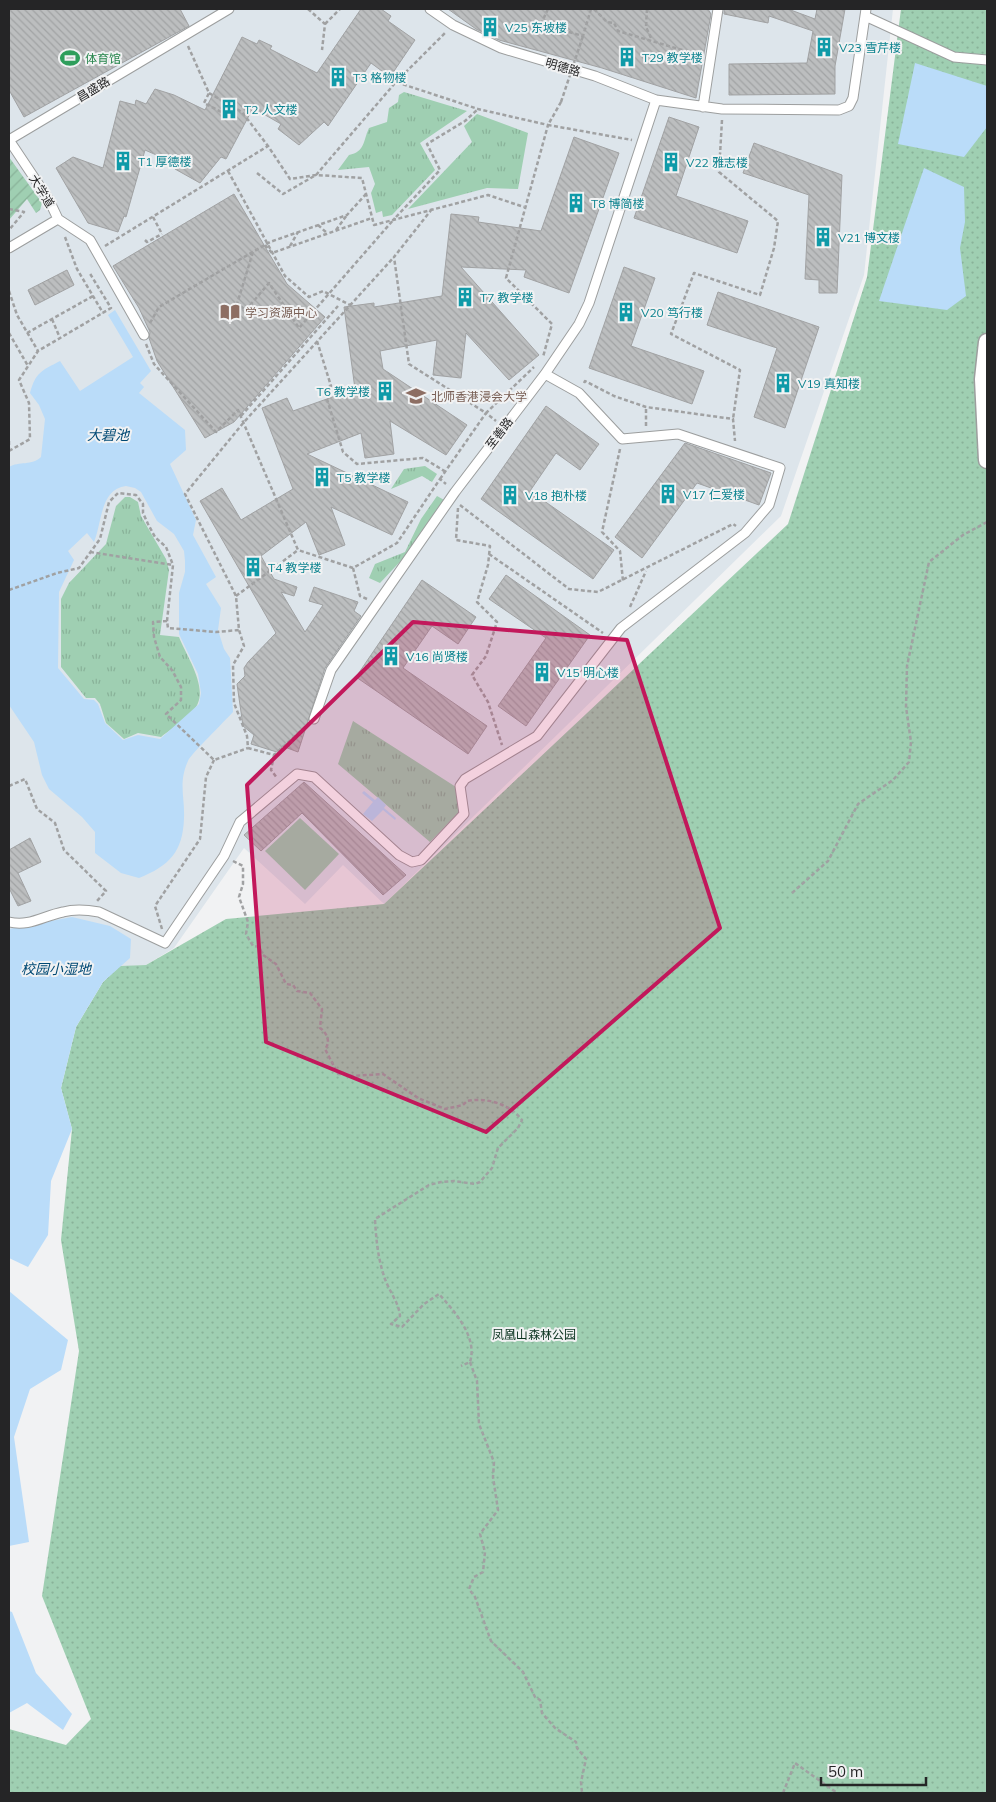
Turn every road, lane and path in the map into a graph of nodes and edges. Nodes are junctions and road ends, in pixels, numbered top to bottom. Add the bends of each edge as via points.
1 (229, 9) edge
2 (308, 9) edge
3 (340, 9) edge
4 (430, 9) edge
5 (548, 9) edge
6 (593, 9) edge
7 (647, 9) edge
8 (718, 9) edge
9 (866, 12) edge
10 (325, 24) junction
11 (453, 25) junction
12 (184, 35) junction
13 (583, 36) junction
14 (652, 40) junction
15 (322, 50) dead end
16 (710, 59) junction
17 (987, 60) edge
18 (396, 82) junction
19 (209, 93) junction
20 (656, 100) junction
21 (703, 107) junction
22 (478, 109) junction
23 (722, 109) junction
24 (231, 117) dead end
25 (548, 125) junction
26 (9, 140) edge
27 (642, 142) junction
28 (268, 146) junction
29 (228, 171) junction
30 (258, 174) dead end
31 (316, 175) junction
32 (366, 194) junction
33 (525, 207) junction
34 (433, 208) junction
35 (9, 209) edge
36 (347, 215) junction
37 (153, 217) junction
38 (372, 218) junction
39 (395, 218) junction
40 (58, 219) junction
41 (318, 225) junction
42 (9, 230) edge
43 (336, 230) junction
44 (298, 232) junction
45 (327, 233) junction
46 (145, 240) dead end
47 (265, 245) junction
48 (290, 246) junction
49 (9, 248) edge
50 (98, 251) junction
51 (253, 252) junction
52 (394, 257) junction
53 (89, 272) dead end
54 (9, 291) edge
55 (93, 296) junction
56 (350, 305) junction
57 (338, 306) dead end
58 (103, 313) junction
59 (51, 318) junction
60 (9, 333) edge
61 (27, 333) junction
62 (144, 335) junction
63 (60, 338) junction
64 (317, 341) junction
65 (987, 342) edge
66 (563, 347) junction
67 (38, 351) junction
68 (28, 366) junction
69 (534, 367) dead end
70 (545, 374) junction
71 (585, 381) dead end
72 (646, 407) junction
73 (486, 413) junction
74 (241, 416) junction
75 (734, 419) junction
76 (244, 422) junction
77 (504, 427) junction
78 (646, 437) junction
79 (622, 439) junction
80 (9, 441) edge
81 (735, 442) dead end
82 (9, 451) edge
83 (987, 460) edge
84 (446, 472) junction
85 (440, 479) junction
86 (455, 492) junction
87 (987, 522) edge
88 (745, 533) junction
89 (298, 550) junction
90 (90, 552) junction
91 (489, 554) junction
92 (173, 565) junction
93 (353, 568) junction
94 (647, 569) junction
95 (623, 581) junction
96 (9, 590) edge
97 (236, 596) junction
98 (360, 596) dead end
99 (166, 620) junction
100 (620, 628) junction
101 (239, 630) junction
102 (611, 639) junction
103 (314, 719) joint
104 (248, 748) junction
105 (274, 755) junction
106 (506, 756) junction
107 (214, 760) junction
108 (284, 783) junction
109 (9, 786) edge
110 (224, 856) junction
111 (792, 893) dead end
112 (89, 910) junction
113 (9, 922) edge
114 (165, 943) junction
115 (470, 1362) junction
116 (461, 1366) dead end
117 (582, 1793) edge
118 (783, 1793) edge
119 (837, 1793) edge

1 - 12 lane, 昌盛路
2 - 10 path
3 - 10 path
4 - 11 lane, 明德路
5 - 13 path via 541,24
6 - 13 path
6 - 14 path via 606,22 614,23 618,31
7 - 14 path via 646,27
8 - 16 lane
9 - 17 lane via 954,57
9 - 23 lane, 明德路 via 856,87 849,106 839,110
10 - 15 path
11 - 18 path
11 - 20 lane, 明德路 via 501,48 595,76
12 - 19 path
12 - 26 lane, 昌盛路
13 - 25 path, bridge via 560,102
14 - 16 path
16 - 21 lane
18 - 22 path
18 - 31 path
19 - 24 path via 204,103
19 - 28 path via 242,112
20 - 21 lane, 明德路
20 - 27 lane, 至善路
21 - 23 lane, 明德路
22 - 25 path
22 - 39 path via 465,121 427,144 440,170
23 - 75 path via 719,172 778,221 774,248 760,295 694,273 671,334 740,370
25 - 27 path
25 - 33 path
26 - 40 lane, 大学道
27 - 66 lane, 至善路 via 589,303
28 - 29 path
28 - 31 path via 290,179
29 - 37 path
29 - 56 path via 285,276 309,297 324,290
30 - 31 path via 283,194
31 - 32 path via 362,178
32 - 36 path, bridge
32 - 38 path
33 - 34 path via 488,195
33 - 66 path via 506,278 552,324 542,360
34 - 39 path
34 - 52 path
35 - 42 path via 24,212
36 - 41 path, bridge
36 - 43 path, bridge
37 - 46 path, bridge via 162,234 147,242
37 - 50 path
38 - 39 path via 374,224
38 - 43 path, bridge
39 - 51 path, bridge via 299,328 269,283 246,310 237,304
40 - 49 lane, 大学道
40 - 50 lane via 90,240
40 - 55 path via 77,269
41 - 44 path, bridge
41 - 45 path, bridge
43 - 45 path, bridge
44 - 47 path, bridge
44 - 48 path, bridge
45 - 48 path, bridge
47 - 48 path, bridge via 272,253
47 - 51 path, bridge
50 - 62 lane
51 - 62 path, bridge via 159,307
52 - 56 path
52 - 73 path via 409,364
53 - 58 path via 111,308
54 - 61 path
55 - 58 path
55 - 59 path
56 - 64 path
57 - 74 path
58 - 63 path
59 - 61 path
59 - 63 path
60 - 68 path
61 - 67 path
62 - 74 path via 154,364 216,432 238,410
63 - 67 path
64 - 76 path
64 - 84 path via 331,386 324,389 343,452 357,464 423,458
65 - 83 street via 983,379
66 - 70 lane, 至善路
67 - 68 path
68 - 82 path via 19,380 29,403 30,439
69 - 73 path
70 - 77 lane, 至善路
70 - 79 lane via 579,393
71 - 72 path
72 - 75 path
72 - 78 path
73 - 77 path
73 - 84 path
74 - 76 path
75 - 81 path
76 - 89 path
76 - 97 path via 185,494
77 - 86 lane, 至善路
78 - 79 lane
78 - 88 lane via 678,434 780,468 769,505
79 - 95 path via 602,532 620,551
80 - 82 path
84 - 85 path
85 - 86 path
85 - 93 path via 397,543
86 - 103 lane, 至善路 via 331,670
87 - 111 path via 963,535 930,562 907,666 909,762 893,780 858,804 828,861
88 - 94 path via 733,524
88 - 100 lane
89 - 93 path
89 - 97 path
90 - 92 path
90 - 92 path via 100,539 109,502 118,493 126,492 136,494 143,504 143,514 155,537 166,547
90 - 96 path via 79,568
91 - 95 path via 490,546 456,540 460,514 457,502 569,589 598,592
91 - 102 path
91 - 106 path via 477,602 498,622 486,656 472,674 488,702
92 - 99 path
93 - 98 path
94 - 95 path
94 - 100 path
97 - 101 path
99 - 101 path via 168,628 216,632
99 - 107 path via 153,622 154,637 160,657 181,687 181,700 166,714
100 - 102 lane
101 - 104 path via 244,646 233,665 234,703 247,736
102 - 106 lane via 537,736
103 - 105 path
104 - 105 path
104 - 107 path
105 - 108 path via 271,770
106 - 108 lane via 464,779 460,786 464,814 421,860 412,862 400,855 314,777 297,774
107 - 114 path via 206,777 200,839 155,906
108 - 110 lane via 240,822
109 - 112 path via 25,778 37,810 55,824 64,850 106,891
110 - 114 lane
110 - 115 path via 243,866 239,897 248,922 248,941 276,964 286,984 310,994 322,1009 320,1028 328,1039 325,1049 338,1074 383,1074 418,1098 445,1109 467,1101 487,1099 511,1109 522,1120 498,1148 492,1168 480,1182 440,1182 375,1219 378,1259 400,1308 400,1316 391,1324 402,1326 438,1294 458,1316 472,1341
112 - 113 lane via 64,911 31,924
112 - 114 lane
115 - 116 path
115 - 117 path via 477,1380 479,1424 494,1462 498,1510 480,1534 485,1552 483,1572 474,1577 469,1590 475,1597 491,1641 523,1672 535,1697 540,1700 545,1718 571,1737 584,1756 587,1764 581,1782
118 - 119 path via 795,1763

